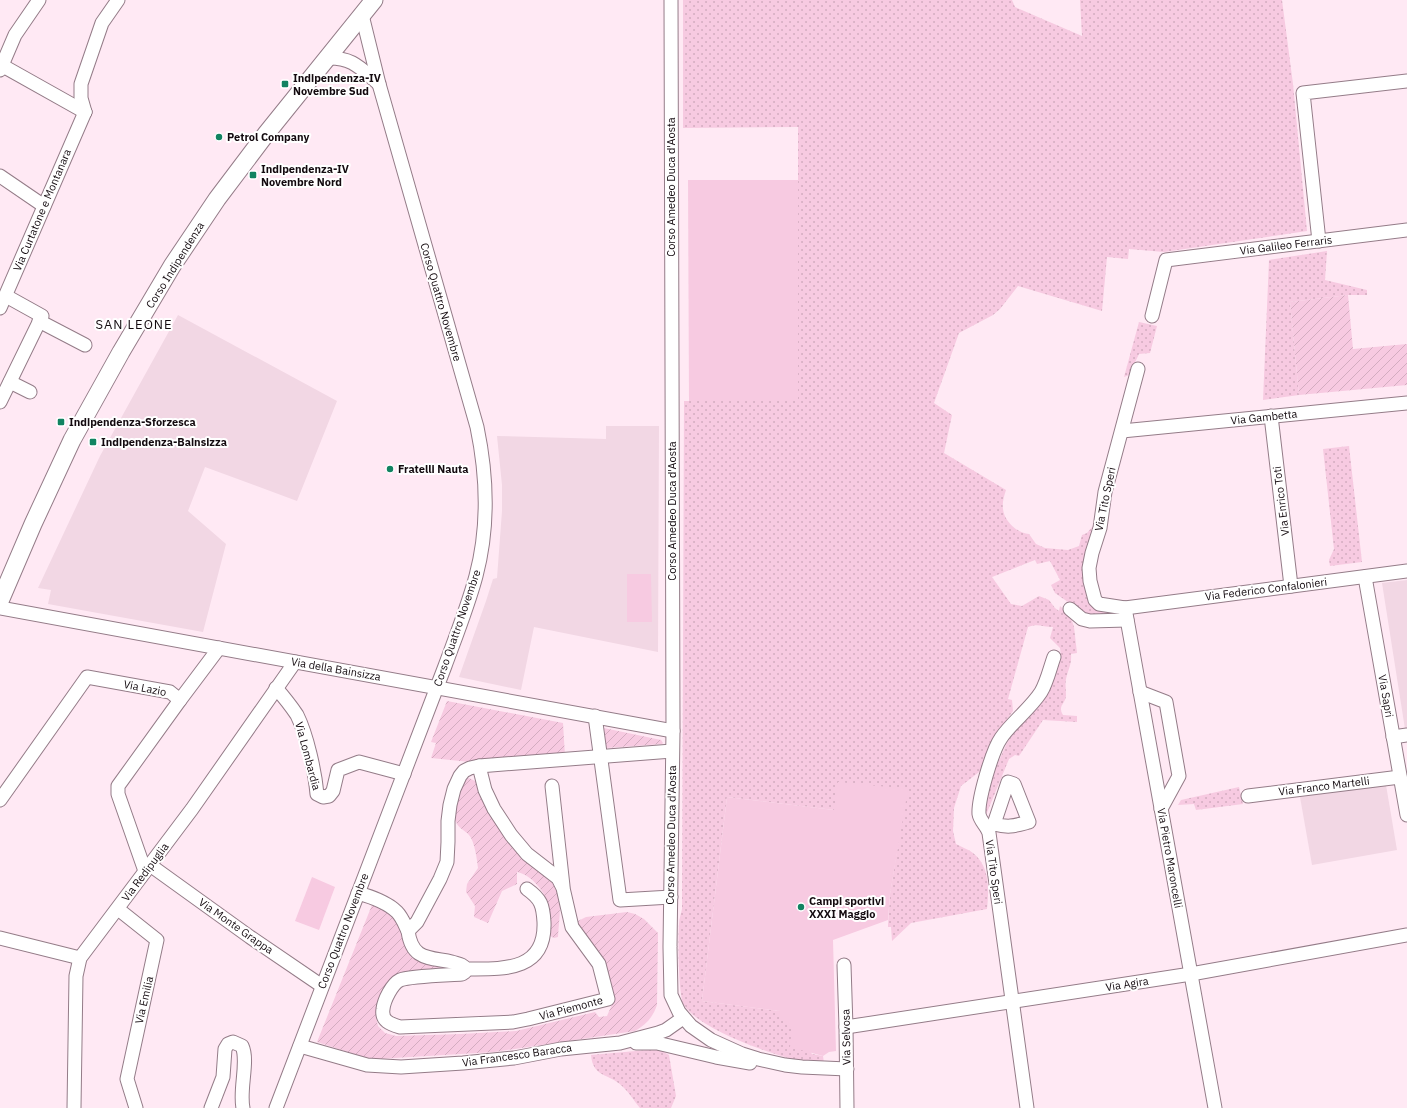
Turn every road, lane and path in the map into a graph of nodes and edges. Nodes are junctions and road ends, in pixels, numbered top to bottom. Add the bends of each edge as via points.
1 (39, 0) edge
2 (118, 0) edge
3 (374, 0) edge
4 (671, 0) edge
5 (362, 15) junction
6 (327, 58) junction
7 (1, 68) edge
8 (1407, 81) edge
9 (380, 84) junction
10 (85, 112) junction
11 (0, 176) edge
12 (44, 206) junction
13 (1407, 230) edge
14 (1319, 241) junction
15 (6, 296) junction
16 (0, 308) edge
17 (1152, 316) dead end
18 (41, 318) junction
19 (85, 345) dead end
20 (1138, 369) dead end
21 (10, 382) junction
22 (30, 392) dead end
23 (0, 402) edge
24 (1407, 403) edge
25 (1271, 416) junction
26 (1122, 430) junction
27 (1407, 571) edge
28 (1365, 576) junction
29 (1291, 586) junction
30 (0, 601) edge
31 (0, 608) edge
32 (1070, 609) dead end
33 (1126, 614) junction
34 (218, 648) junction
35 (1054, 657) dead end
36 (294, 662) junction
37 (276, 688) junction
38 (437, 688) junction
39 (1140, 692) junction
40 (180, 700) junction
41 (595, 716) junction
42 (673, 731) junction
43 (1407, 735) edge
44 (1393, 737) junction
45 (672, 751) junction
46 (600, 756) junction
47 (479, 766) junction
48 (404, 774) junction
49 (1400, 777) junction
50 (552, 786) dead end
51 (1248, 796) dead end
52 (0, 800) edge
53 (1161, 810) junction
54 (1407, 815) edge
55 (148, 868) junction
56 (563, 888) junction
57 (527, 889) dead end
58 (358, 893) junction
59 (671, 897) junction
60 (118, 909) junction
61 (408, 931) junction
62 (1407, 936) edge
63 (0, 938) edge
64 (80, 958) junction
65 (844, 965) dead end
66 (466, 969) junction
67 (1191, 974) junction
68 (322, 986) junction
69 (1012, 1003) junction
70 (683, 1018) junction
71 (846, 1027) junction
72 (620, 1043) junction
73 (300, 1046) junction
74 (785, 1065) junction
75 (847, 1069) junction
76 (74, 1108) edge
77 (136, 1108) edge
78 (211, 1108) edge
79 (243, 1108) edge
80 (276, 1108) edge
81 (847, 1108) edge
82 (1027, 1108) edge
83 (1215, 1108) edge

1 - 7 street via 15,35
2 - 10 street via 102,23 81,84
3 - 5 main road, Corso Indipendenza
4 - 42 street, Corso Amedeo Duca d'Aosta
5 - 6 main road, Corso Indipendenza
5 - 9 street, Corso Quattro Novembre
6 - 9 street via 347,59
6 - 30 main road, Corso Indipendenza via 217,199 168,273 72,440
7 - 10 street
8 - 14 street via 1303,92
9 - 38 street, Corso Quattro Novembre via 477,427 485,481 482,543 476,575
10 - 12 street, Via Curtatone e Montanara
11 - 12 street
12 - 15 street, Via Curtatone e Montanara
13 - 14 street, Via Galileo Ferraris
14 - 17 street, Via Galileo Ferraris via 1166,260
15 - 16 street, Via Curtatone e Montanara
15 - 18 street
18 - 19 street
18 - 21 street
20 - 26 street, Via Tito Speri
21 - 22 street
21 - 23 street
24 - 25 street, Via Gambetta
25 - 26 street, Via Gambetta
25 - 29 street, Via Enrico Toti
26 - 33 street, Via Tito Speri via 1105,492 1100,528 1089,568 1095,600
27 - 28 street, Via Federico Confalonieri
28 - 29 street, Via Federico Confalonieri
28 - 44 street, Via Sapri
29 - 33 street, Via Federico Confalonieri
31 - 34 street, Via della Bainsizza
32 - 33 street, Via Federico Confalonieri via 1082,619 1090,621
33 - 39 street, Via Pietro Maroncelli
34 - 36 street, Via della Bainsizza
34 - 40 street
35 - 69 street, Via Tito Speri via 1042,691 1001,738 993,755 980,804 980,816 991,826
36 - 37 street, Via Redipuglia
36 - 38 street, Via della Bainsizza
37 - 48 street, Via Lombardia via 299,720 316,779 317,794 329,796 333,791 338,770 359,762
37 - 55 street, Via Redipuglia
38 - 41 street, Via della Bainsizza
38 - 48 street, Corso Quattro Novembre
39 - 53 street, Via Pietro Maroncelli
39 - 53 street via 1166,702 1168,710 1179,776
40 - 52 street, Via Lazio via 170,692 86,677
40 - 55 street, Via Lazio via 118,786 118,794
41 - 42 street, Via della Bainsizza
41 - 46 street
42 - 45 street, Corso Amedeo Duca d'Aosta
43 - 44 street
44 - 49 street, Via Sapri
45 - 46 street
45 - 59 street, Corso Amedeo Duca d'Aosta
46 - 47 street
46 - 59 street via 620,900
47 - 56 street, Via Piemonte via 485,790 511,835 527,854 558,878
47 - 61 street via 464,771 454,789 448,821 447,862 417,922
48 - 58 street, Corso Quattro Novembre
49 - 51 street, Via Franco Martelli
49 - 54 street, Via Sapri
50 - 56 street
53 - 67 street, Via Pietro Maroncelli
55 - 60 street, Via Redipuglia
55 - 68 street, Via Monte Grappa
56 - 66 street, Via Piemonte via 572,926 599,964 608,999 513,1022 400,1027 384,1018 383,1005 392,988 401,980 462,974
57 - 66 street via 536,895 543,911 544,926 539,951 532,958 509,968
58 - 61 street via 388,905 397,912
58 - 68 street, Corso Quattro Novembre
59 - 70 street, Corso Amedeo Duca d'Aosta via 671,995 675,1007
60 - 64 street, Via Redipuglia
60 - 77 street, Via Emilia via 157,940 127,1079
61 - 66 street via 413,949 418,953 461,964
62 - 67 street, Via Agira
63 - 64 street
64 - 76 street, Via Redipuglia via 76,976
65 - 71 street, Via Selvosa
67 - 69 street, Via Agira
67 - 83 street, Via Pietro Maroncelli
68 - 73 street, Corso Quattro Novembre
69 - 71 street, Via Agira
69 - 82 street, Via Tito Speri
70 - 72 street, Via Francesco Baracca via 666,1030
70 - 74 street, Corso Amedeo Duca d'Aosta via 699,1033 742,1054
71 - 75 street, Via Selvosa
72 - 73 street, Via Francesco Baracca via 561,1049 514,1058 401,1067 367,1065
72 - 74 street via 657,1043 761,1065
73 - 80 street, Corso Quattro Novembre
74 - 75 street
75 - 81 street, Via Selvosa
78 - 79 street via 223,1077 225,1049 232,1042 242,1046 245,1056

